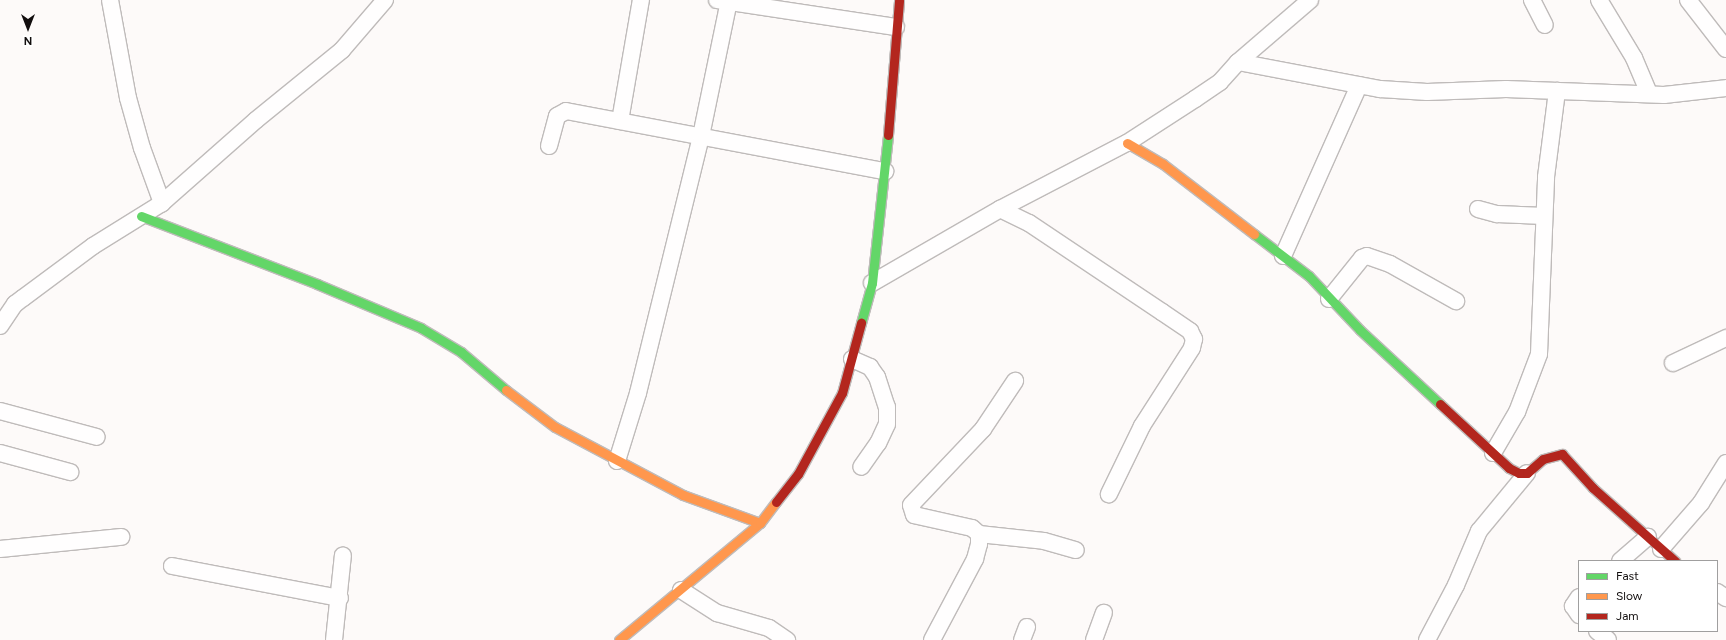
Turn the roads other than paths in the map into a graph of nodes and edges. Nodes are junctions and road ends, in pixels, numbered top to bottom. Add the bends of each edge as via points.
1 (110, 0) edge
2 (385, 0) edge
3 (642, 0) edge
4 (899, 0) edge
5 (1310, 0) edge
6 (1532, 0) edge
7 (1599, 0) edge
8 (1688, 0) edge
9 (723, 1) edge
10 (1545, 26) dead end
11 (896, 27) junction
12 (1726, 49) edge
13 (1238, 62) junction
14 (1359, 85) junction
15 (1726, 88) edge
16 (1557, 91) junction
17 (1649, 94) junction
18 (620, 121) junction
19 (701, 136) junction
20 (1127, 143) junction
21 (549, 146) dead end
22 (885, 172) junction
23 (162, 203) junction
24 (1000, 209) junction
25 (1478, 209) dead end
26 (141, 216) junction
27 (1544, 216) junction
28 (1283, 256) junction
29 (872, 283) junction
30 (1329, 299) junction
31 (1456, 301) dead end
32 (5, 311) edge
33 (0, 326) edge
34 (1726, 338) edge
35 (852, 359) junction
36 (1673, 363) dead end
37 (1016, 381) dead end
38 (0, 411) edge
39 (97, 437) dead end
40 (0, 453) edge
41 (1493, 453) junction
42 (617, 461) junction
43 (1726, 463) edge
44 (861, 467) dead end
45 (70, 472) dead end
46 (1527, 473) junction
47 (1109, 494) dead end
48 (760, 523) junction
49 (979, 534) junction
50 (1648, 537) junction
51 (121, 538) dead end
52 (0, 549) edge
53 (1661, 549) junction
54 (1076, 550) dead end
55 (343, 555) dead end
56 (1621, 560) edge
57 (1674, 560) edge
58 (172, 566) dead end
59 (681, 590) junction
60 (340, 598) junction
61 (1578, 598) edge
62 (1104, 613) dead end
63 (1578, 614) edge
64 (1598, 632) edge
65 (334, 640) edge
66 (619, 640) edge
67 (787, 640) edge
68 (932, 640) edge
69 (1094, 640) edge
70 (1427, 640) edge
71 (1608, 640) edge

1 - 23 street via 128,98 142,148
2 - 23 street via 342,50 256,120
3 - 18 street
4 - 11 street
5 - 13 street
6 - 10 street
7 - 17 street via 1634,58
8 - 12 street
9 - 11 street
9 - 19 street
11 - 22 street
13 - 14 street
13 - 20 street via 1220,82
14 - 16 street via 1427,92 1506,89
14 - 28 street
15 - 17 street via 1686,94
16 - 17 street
16 - 27 street
18 - 19 street
18 - 21 street via 562,112 557,116
19 - 22 street
19 - 42 street via 638,393
20 - 24 street
20 - 28 street via 1163,164
22 - 29 street
23 - 26 street
24 - 29 street
24 - 47 street via 1029,223 1162,312 1190,331 1194,339 1192,348 1142,426
25 - 27 street via 1497,214
26 - 32 street via 93,246
26 - 42 street via 317,284 421,328 461,352 525,406 555,427
27 - 41 street via 1539,354 1517,412
28 - 30 street via 1310,276
29 - 35 street
30 - 31 street via 1362,258 1367,256 1390,264
30 - 41 street
32 - 33 street
34 - 36 street
35 - 44 street via 870,367 877,377 887,407 887,424 878,443
35 - 48 street via 837,404 798,474
37 - 49 street via 983,428 911,505 914,515 972,528
38 - 39 street
40 - 45 street
41 - 46 street via 1509,468 1519,473
42 - 48 street via 683,495
43 - 53 street via 1701,503
46 - 50 street via 1544,459 1562,454 1593,488
46 - 70 street via 1480,531 1456,585
48 - 59 street
49 - 54 street via 1044,541
49 - 68 street via 975,559
50 - 53 street
50 - 56 street
51 - 52 street
53 - 57 street
55 - 60 street
58 - 60 street
59 - 66 street
59 - 67 street via 717,613 768,628
60 - 65 street
61 - 63 street via 1573,606
62 - 69 street
64 - 71 street

